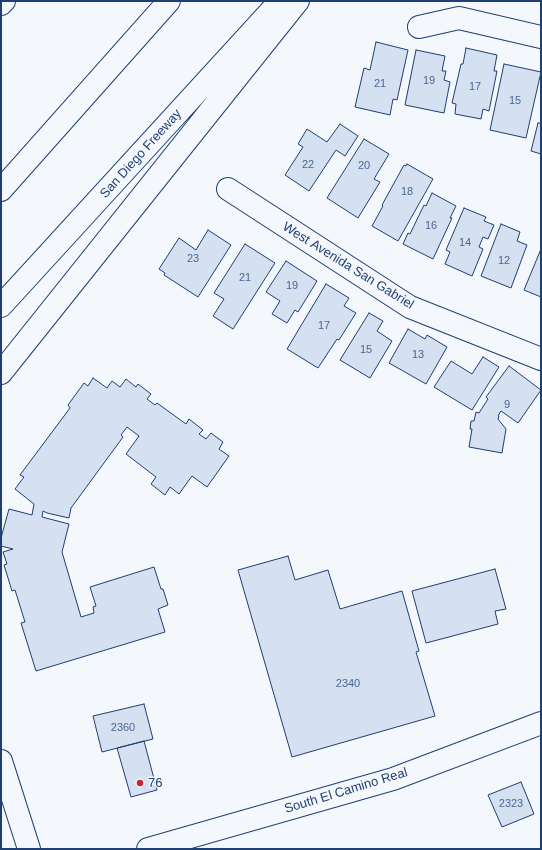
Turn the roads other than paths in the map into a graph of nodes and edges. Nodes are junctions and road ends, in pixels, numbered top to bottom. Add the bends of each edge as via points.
1 (4, 1) edge
2 (169, 1) edge
3 (280, 1) edge
4 (298, 1) edge
5 (1, 4) edge
6 (419, 27) dead end
7 (541, 37) edge
8 (228, 189) dead end
9 (1, 190) edge
10 (1, 306) edge
11 (541, 359) edge
12 (1, 373) edge
13 (541, 723) edge
14 (1, 761) edge
15 (29, 849) edge
16 (148, 849) edge

1 - 5 main road
2 - 9 main road
3 - 10 main road, San Diego Freeway
4 - 12 main road
6 - 7 main road via 459,18
8 - 11 main road, West Avenida San Gabriel via 410,307
13 - 16 main road, South El Camino Real via 393,779
14 - 15 main road

